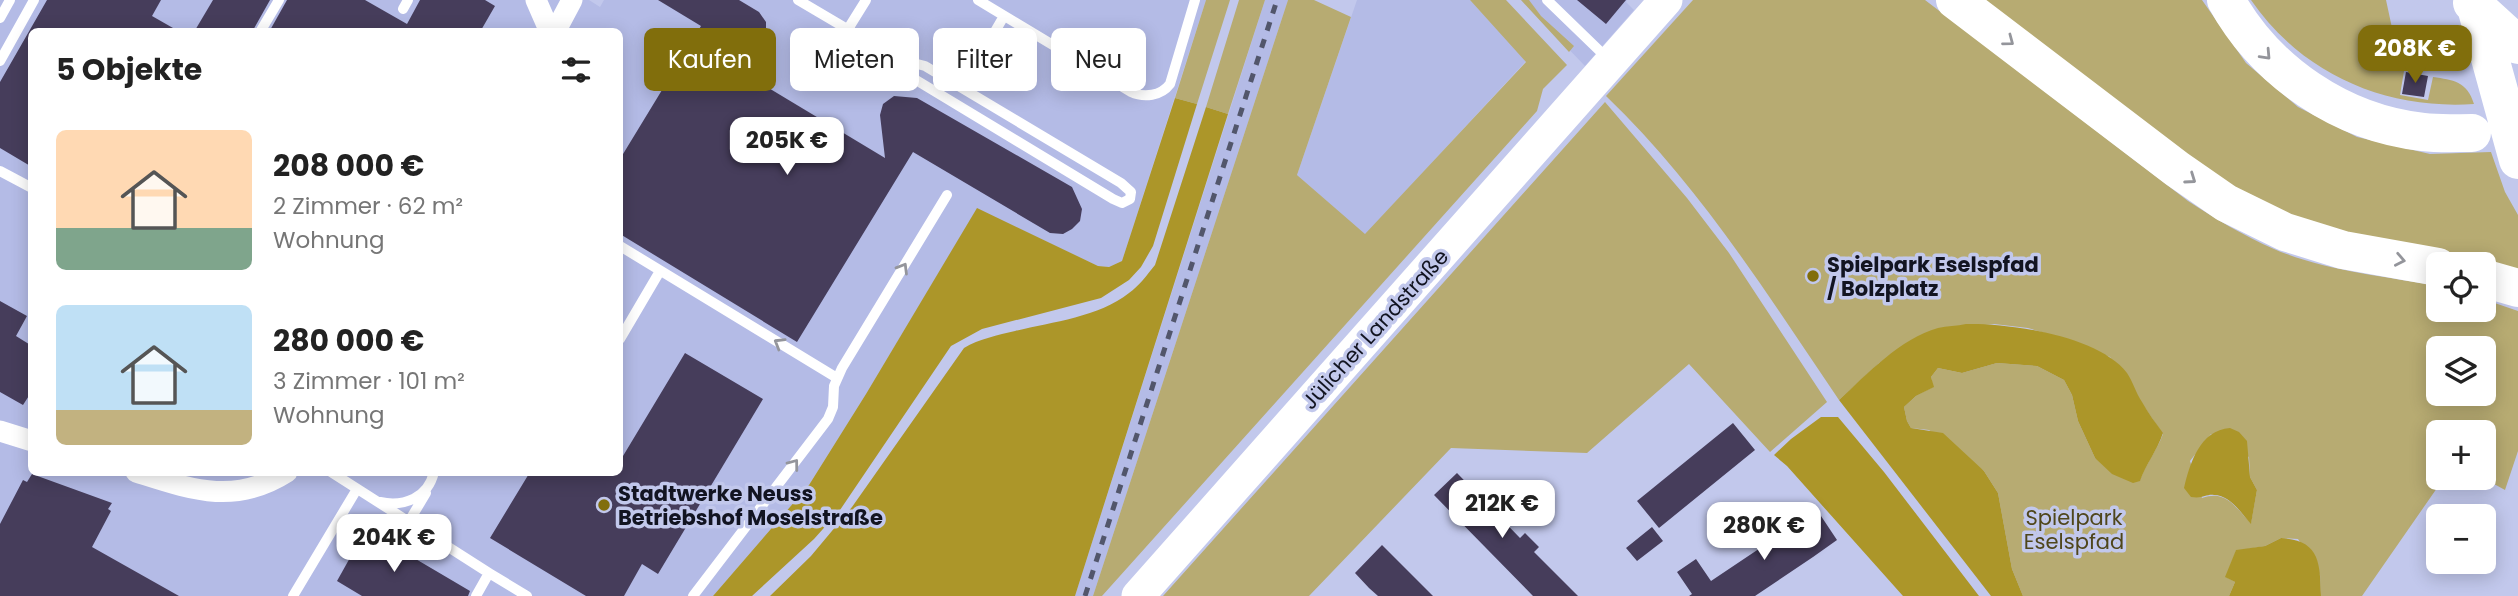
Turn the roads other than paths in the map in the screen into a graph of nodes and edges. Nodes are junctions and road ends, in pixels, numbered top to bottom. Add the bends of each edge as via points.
1 (10, 0) edge
2 (34, 0) edge
3 (279, 0) edge
4 (536, 0) edge
5 (572, 0) edge
6 (798, 0) edge
7 (866, 0) edge
8 (978, 0) edge
9 (1195, 0) edge
10 (1547, 0) edge
11 (1667, 0) edge
12 (1955, 0) edge
13 (2226, 0) edge
14 (2467, 0) edge
15 (2474, 0) edge
16 (1004, 16) junction
17 (0, 18) edge
18 (262, 28) edge
19 (550, 28) edge
20 (554, 28) edge
21 (846, 28) edge
22 (849, 28) edge
23 (997, 28) edge
24 (2518, 45) edge
25 (0, 61) edge
26 (1612, 63) junction
27 (934, 91) edge
28 (967, 91) edge
29 (2472, 133) dead end
30 (2518, 159) edge
31 (0, 171) edge
32 (28, 186) edge
33 (947, 195) dead end
34 (623, 248) edge
35 (2426, 266) edge
36 (660, 271) junction
37 (2496, 282) edge
38 (2518, 288) edge
39 (623, 334) edge
40 (837, 378) junction
41 (0, 431) edge
42 (28, 440) edge
43 (149, 476) edge
44 (279, 476) edge
45 (337, 476) edge
46 (434, 476) edge
47 (429, 487) junction
48 (357, 489) junction
49 (376, 501) junction
50 (408, 523) junction
51 (489, 573) junction
52 (293, 596) edge
53 (476, 596) edge
54 (527, 596) edge
55 (693, 596) edge
56 (1138, 596) edge

1 - 17 lane
2 - 25 lane
3 - 18 lane
4 - 19 street
5 - 20 street
6 - 21 lane
7 - 22 lane
8 - 16 lane
9 - 16 lane via 1170,84 1163,91 1142,95
10 - 26 lane
11 - 26 main road, Jülicher Landstraße
12 -> 35 highway via 2226,203 2285,232 2343,250
13 -> 29 highway via 2249,37 2275,65 2344,110 2423,132
14 - 24 highway
15 - 30 highway
16 - 23 lane
26 - 56 main road, Jülicher Landstraße
27 - 28 lane via 1113,199 1122,203 1130,199 1131,192 1122,183
31 - 32 lane
40 -> 33 lane
34 - 36 lane
36 - 39 lane
40 -> 36 lane
37 - 38 highway
55 -> 40 lane via 828,419
41 - 42 street
43 - 44 street via 223,493 258,487
45 - 48 lane
46 - 47 lane
47 - 49 lane via 406,502
47 - 50 lane
48 - 49 lane
48 - 52 lane
49 - 50 lane
50 - 51 lane
51 - 53 lane
51 - 54 lane

